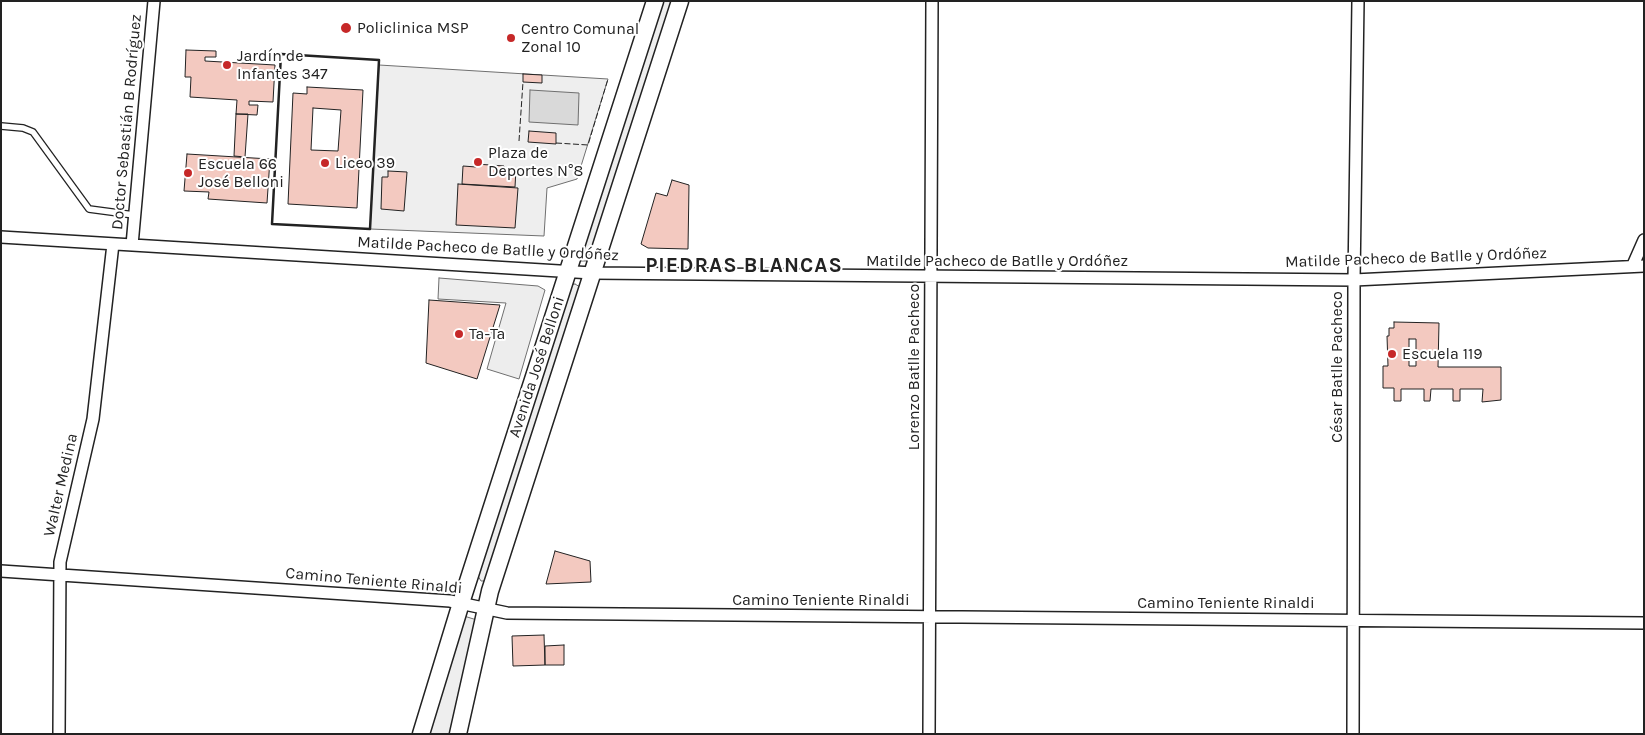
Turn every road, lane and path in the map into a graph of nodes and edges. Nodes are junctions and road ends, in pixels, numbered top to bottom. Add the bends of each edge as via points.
1 (154, 1) edge
2 (655, 1) edge
3 (680, 1) edge
4 (932, 1) edge
5 (1358, 1) edge
6 (1, 126) edge
7 (134, 214) junction
8 (1, 237) edge
9 (1644, 240) edge
10 (113, 244) junction
11 (132, 245) junction
12 (1638, 266) edge
13 (568, 270) junction
14 (592, 273) junction
15 (931, 276) junction
16 (1354, 280) junction
17 (1, 571) edge
18 (59, 574) junction
19 (461, 603) junction
20 (486, 610) junction
21 (930, 617) junction
22 (1354, 620) junction
23 (1644, 623) edge
24 (59, 734) edge
25 (422, 734) edge
26 (458, 734) edge
27 (929, 734) edge
28 (1353, 734) edge

1 - 7 street, Doctor Sebastián B Rodríguez
2 - 13 main road, Avenida José Belloni
3 - 14 main road, Avenida José Belloni
4 - 15 street, Lorenzo Batlle Pacheco
5 - 16 street, César Batlle Pacheco
6 - 7 lane via 32,132 89,209
7 - 11 street, Doctor Sebastián B Rodríguez
8 - 10 street, Matilde Pacheco de Batlle y Ordóñez
9 - 12 street
10 - 11 street, Matilde Pacheco de Batlle y Ordóñez
10 - 18 street, Walter Medina via 93,419
11 - 13 street, Matilde Pacheco de Batlle y Ordóñez
12 - 16 street, Matilde Pacheco de Batlle y Ordóñez
13 - 14 street, Matilde Pacheco de Batlle y Ordóñez
13 - 19 main road, Avenida José Belloni
14 - 15 street, Matilde Pacheco de Batlle y Ordóñez
14 - 20 main road, Avenida José Belloni
15 - 16 street, Matilde Pacheco de Batlle y Ordóñez
15 - 21 street, Lorenzo Batlle Pacheco
16 - 22 street, César Batlle Pacheco
17 - 18 street, Camino Teniente Rinaldi
18 - 19 street, Camino Teniente Rinaldi
18 - 24 street, Walter Medina
19 - 20 street, Camino Teniente Rinaldi
19 - 25 main road, Avenida José Belloni
20 - 21 street, Camino Teniente Rinaldi via 508,613
20 - 26 main road, Avenida José Belloni
21 - 22 street, Camino Teniente Rinaldi
21 - 27 street, Lorenzo Batlle Pacheco
22 - 23 street, Camino Teniente Rinaldi
22 - 28 street, César Batlle Pacheco

